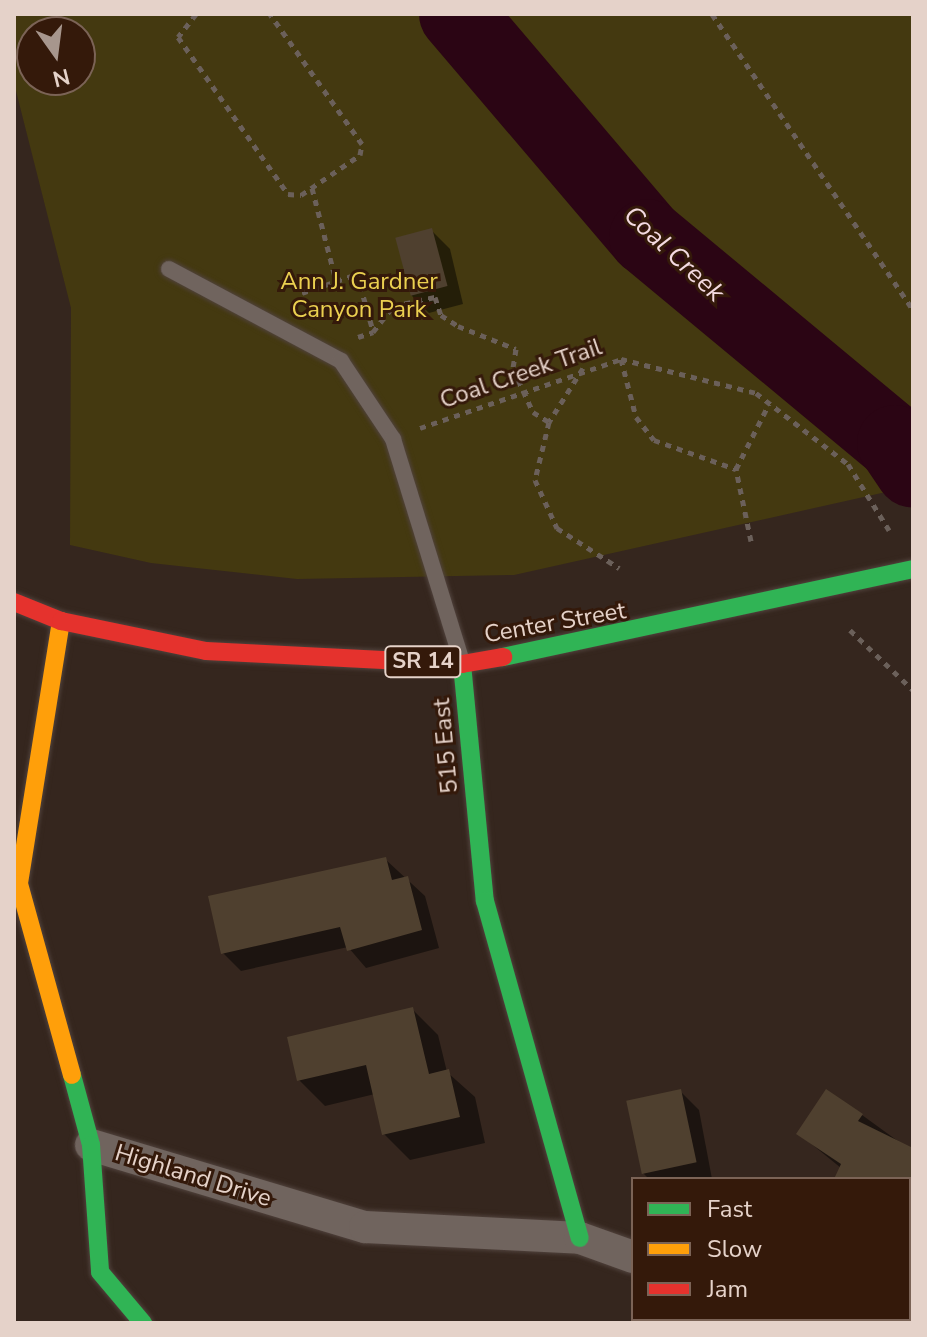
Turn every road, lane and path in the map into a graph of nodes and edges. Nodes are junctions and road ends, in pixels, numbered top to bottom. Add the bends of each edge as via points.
1 (196, 14) edge
2 (270, 14) edge
3 (712, 14) edge
4 (312, 188) junction
5 (169, 269) dead end
6 (336, 281) junction
7 (302, 293) dead end
8 (913, 310) edge
9 (373, 332) junction
10 (320, 349) junction
11 (621, 359) junction
12 (583, 367) junction
13 (522, 390) junction
14 (769, 404) junction
15 (549, 422) junction
16 (393, 439) junction
17 (736, 469) junction
18 (751, 541) dead end
19 (897, 542) dead end
20 (619, 568) dead end
21 (913, 569) edge
22 (822, 592) junction
23 (14, 602) edge
24 (61, 621) junction
25 (462, 664) junction
26 (913, 690) edge
27 (91, 1145) junction
28 (580, 1238) junction
29 (631, 1256) edge
30 (143, 1323) edge

1 - 4 path via 181,24 178,37 288,194
2 - 4 path via 362,144 360,155
3 - 8 path
4 - 6 path
5 - 10 lane, 515 East
6 - 7 path
6 - 9 path via 357,274
9 - 10 path
9 - 13 path via 393,306 435,297 441,315 458,326 516,349 513,369
10 - 16 lane, 515 East via 341,361
11 - 12 path, Coal Creek Trail
11 - 14 path, Coal Creek Trail via 756,393
11 - 17 path via 636,417 654,440
12 - 13 path, Coal Creek Trail
12 - 15 path
13 - 15 path via 533,412
13 - 16 path, Coal Creek Trail
14 - 17 path
14 - 19 path, Coal Creek Trail via 848,464
15 - 20 path via 535,480 557,528
16 - 25 lane, 515 East
17 - 18 path
21 - 22 street, Center Street / SR 14
22 - 25 street, Center Street / SR 14
22 - 26 path
23 - 24 street, Center Street / SR 14
24 - 25 street, Center Street / SR 14 via 206,651
24 - 27 street, Highland Drive via 19,884
25 - 28 street, 515 East via 485,901
27 - 28 street, Highland Drive via 365,1227
27 - 30 street via 100,1272
28 - 29 street, Highland Drive

